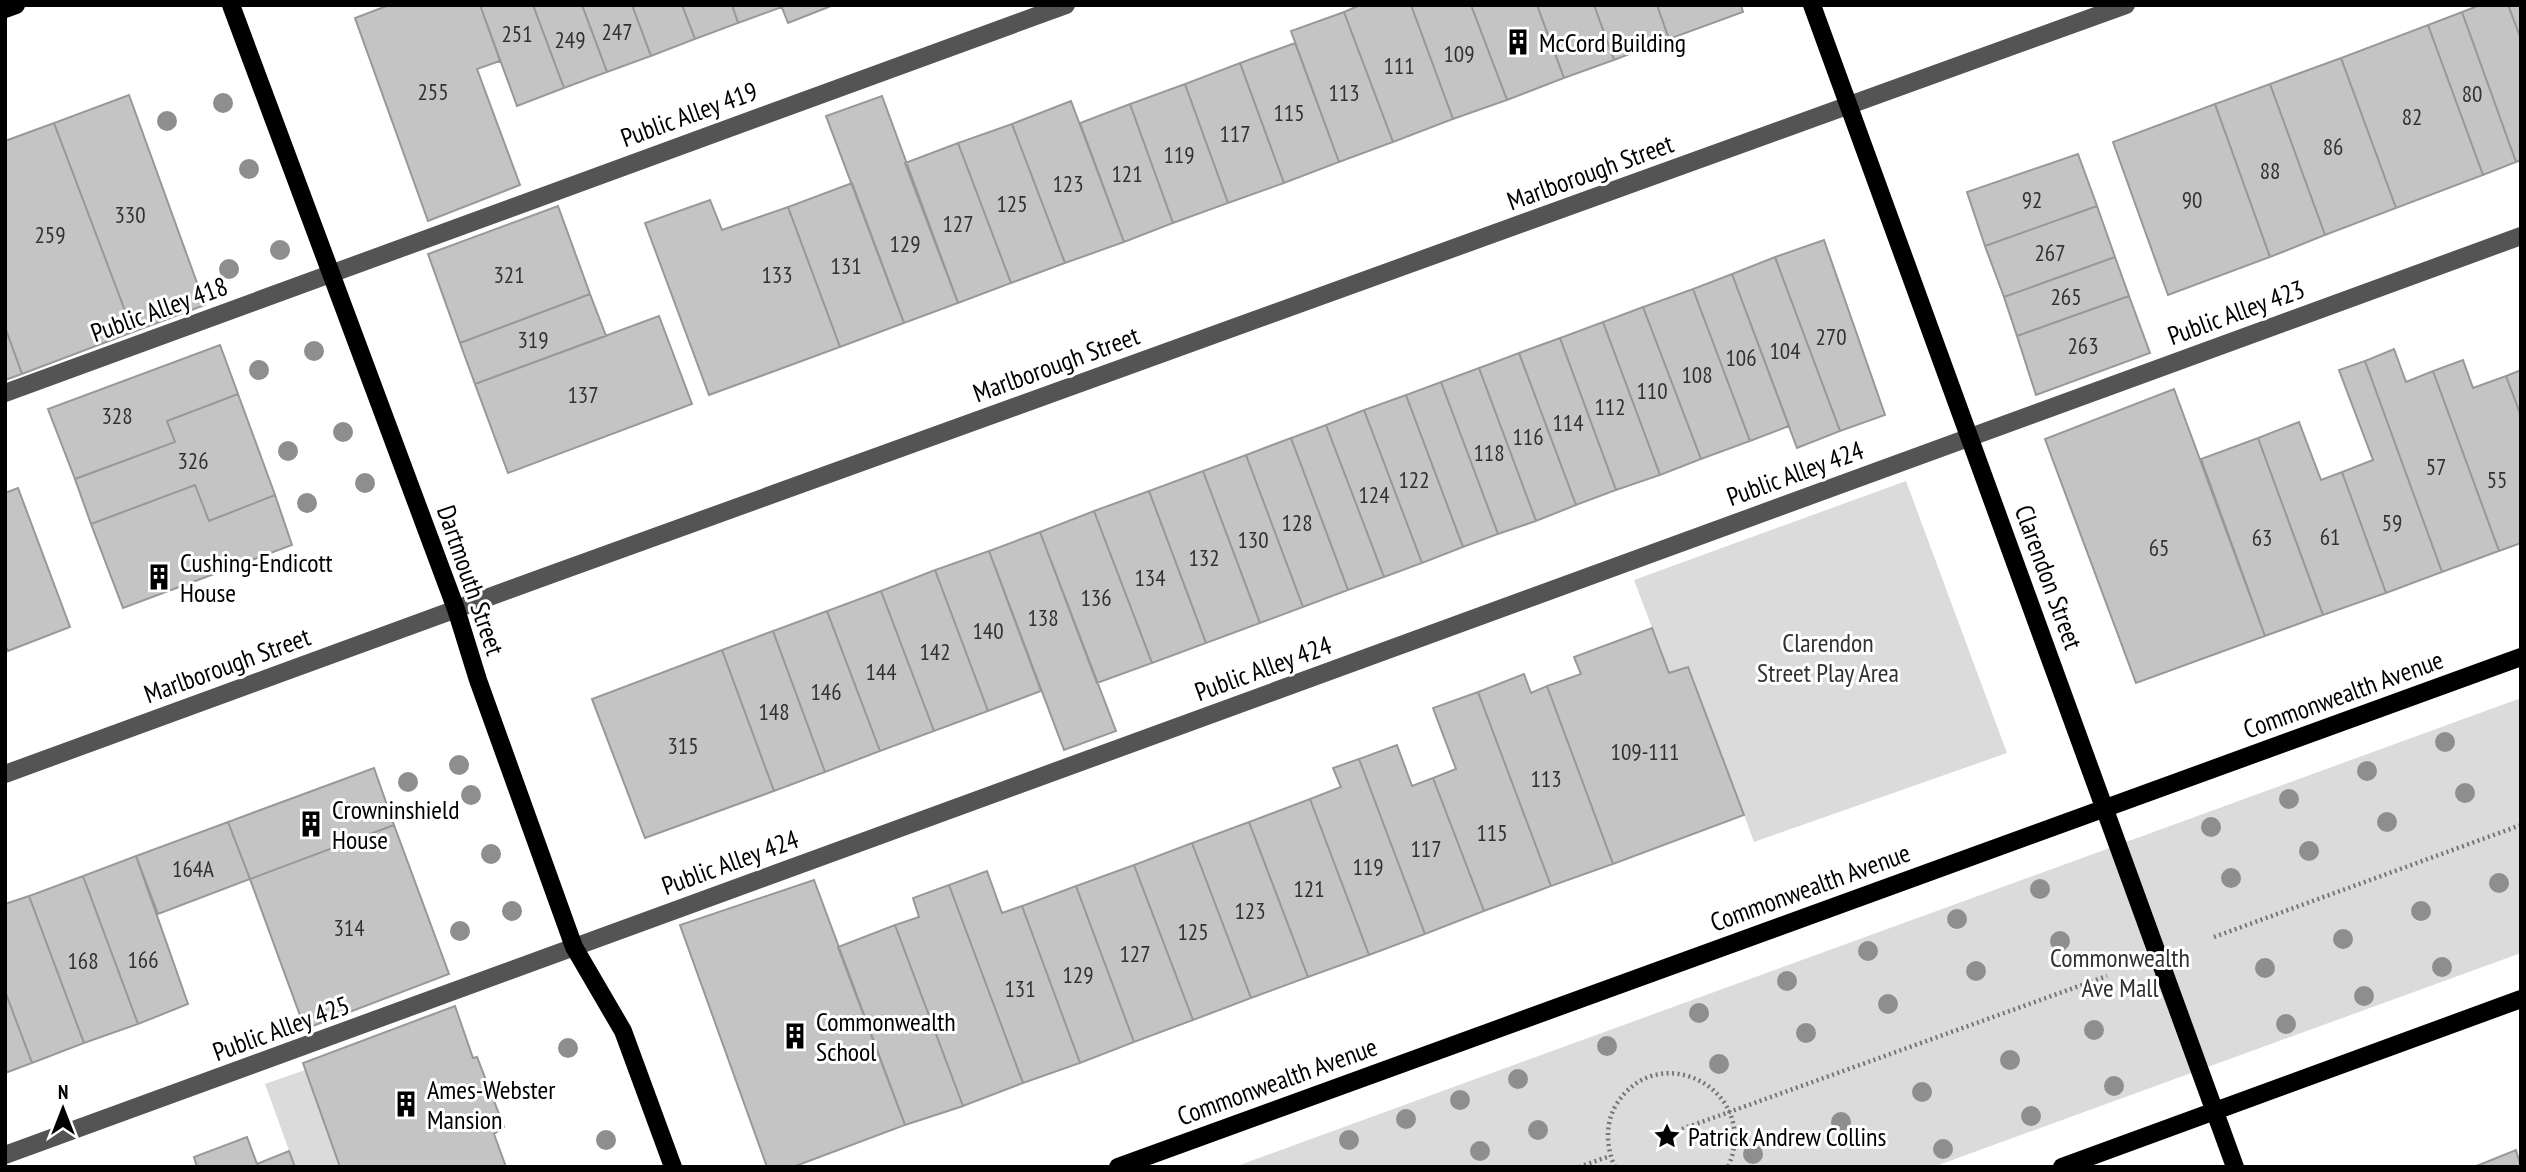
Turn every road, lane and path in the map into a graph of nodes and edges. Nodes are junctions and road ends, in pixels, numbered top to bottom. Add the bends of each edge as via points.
1 (16, 5) edge
2 (231, 5) edge
3 (1066, 5) edge
4 (1812, 5) edge
5 (2126, 5) edge
6 (5, 9) edge
7 (1848, 106) junction
8 (2521, 236) edge
9 (331, 274) junction
10 (5, 393) edge
11 (1969, 437) junction
12 (456, 609) junction
13 (2521, 657) edge
14 (5, 774) edge
15 (2105, 807) junction
16 (2521, 825) edge
17 (2214, 937) dead end
18 (575, 947) junction
19 (2107, 976) dead end
20 (2521, 999) edge
21 (2216, 1111) junction
22 (1731, 1112) junction
23 (1682, 1129) dead end
24 (5, 1155) edge
25 (1610, 1156) junction
26 (673, 1167) edge
27 (1118, 1167) edge
28 (1579, 1167) edge
29 (1615, 1167) edge
30 (1728, 1167) edge
31 (2062, 1167) edge
32 (2235, 1167) edge

1 - 6 main road
2 - 9 main road, Dartmouth Street
3 - 9 street, Public Alley 419
4 - 7 main road, Clarendon Street
5 - 7 street, Marlborough Street
7 - 11 main road, Clarendon Street
7 - 12 street, Marlborough Street
8 - 11 street, Public Alley 423
9 - 10 street, Public Alley 418
9 - 12 main road, Dartmouth Street
11 - 15 main road, Clarendon Street
11 - 18 street, Public Alley 424
12 - 14 street, Marlborough Street
12 - 18 main road, Dartmouth Street
13 - 15 main road, Commonwealth Avenue
15 - 21 main road, Clarendon Street
15 - 27 main road, Commonwealth Avenue
16 - 17 path
18 - 24 street, Public Alley 425
18 - 26 main road, Dartmouth Street via 624,1031
19 - 22 path
20 - 21 main road
21 - 31 main road
21 - 32 main road, Clarendon Street
22 - 23 path
22 - 25 path via 1719,1094 1702,1081 1660,1074 1640,1081 1623,1095 1612,1113 1607,1135
22 - 30 path via 1736,1132
25 - 28 path
25 - 29 path

